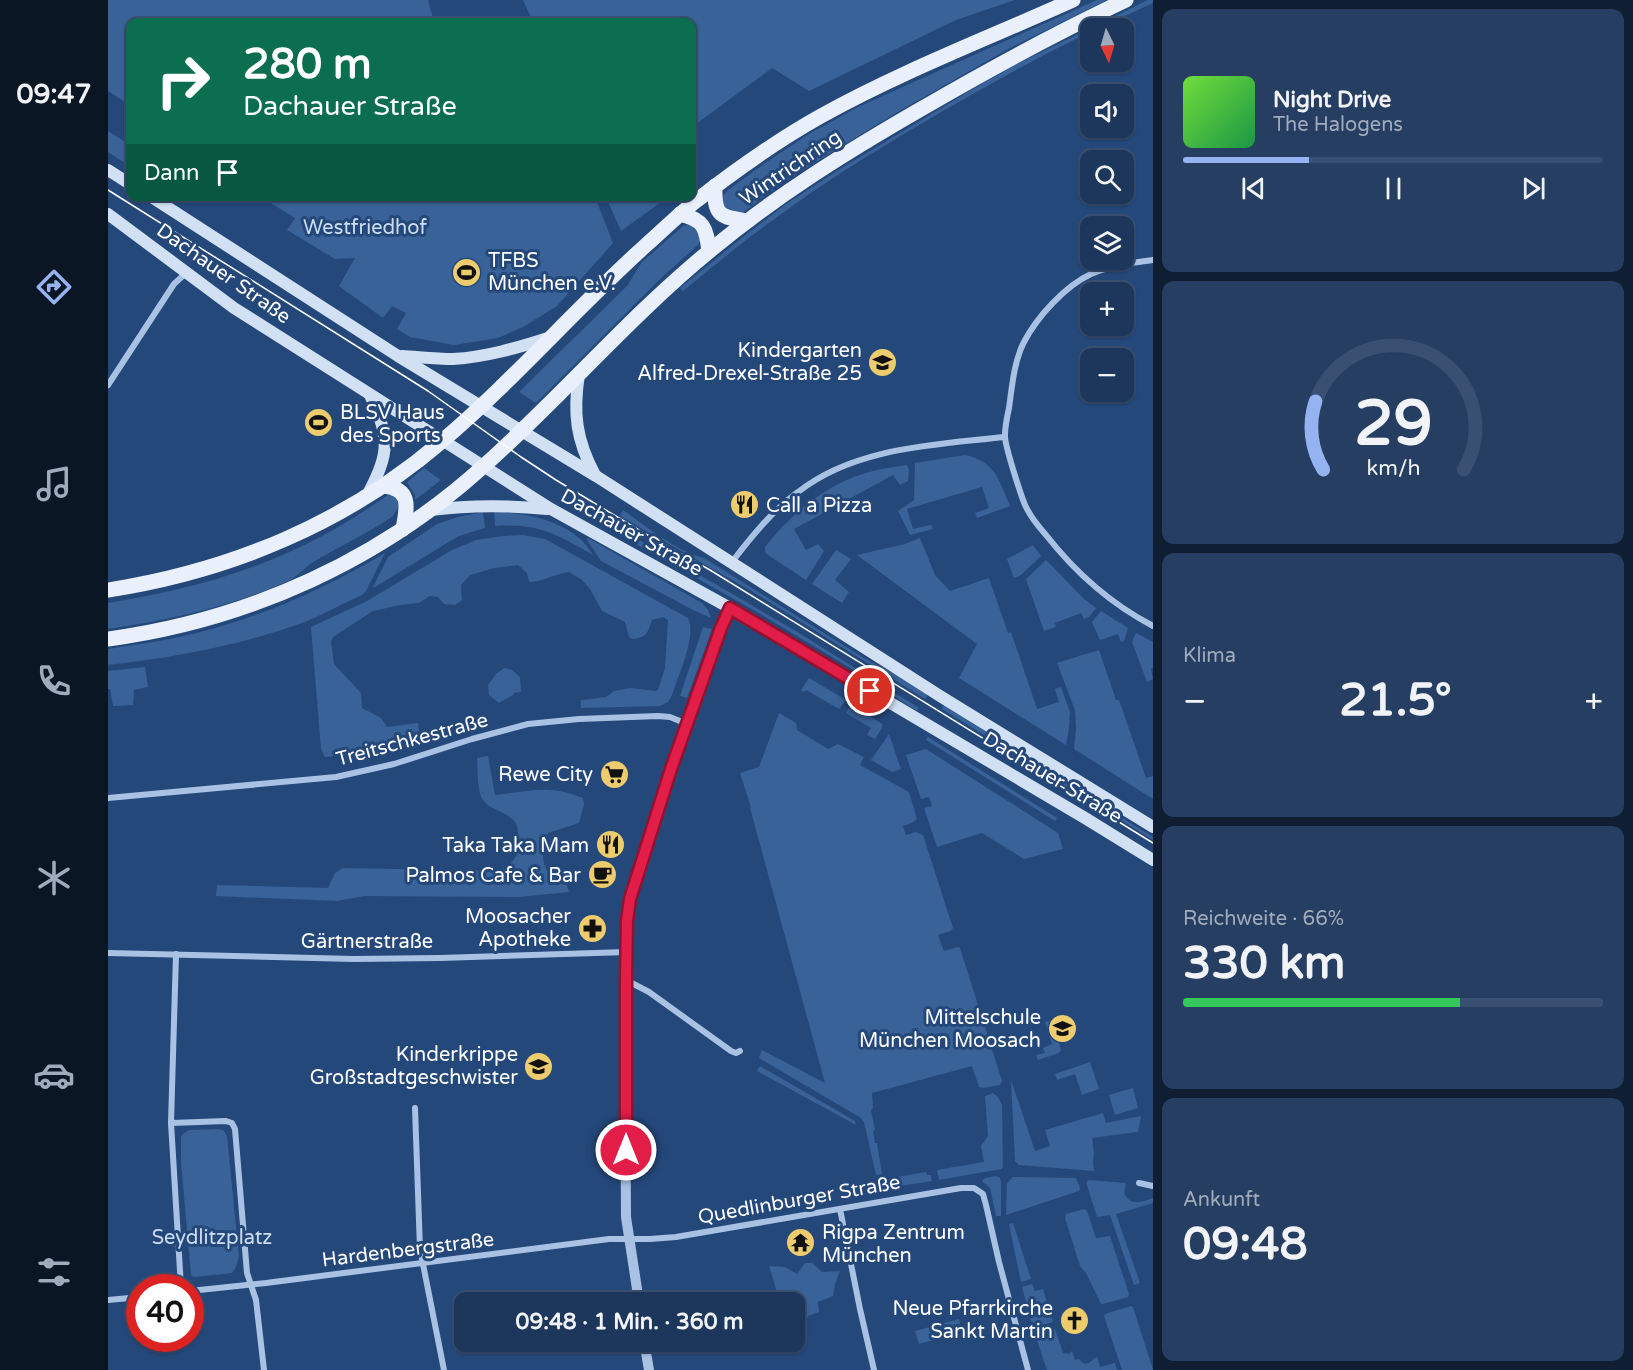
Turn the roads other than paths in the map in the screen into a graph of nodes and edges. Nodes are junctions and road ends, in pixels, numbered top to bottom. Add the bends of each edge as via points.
1 (1073, 0) edge
2 (1126, 0) edge
3 (108, 170) edge
4 (126, 181) edge
5 (715, 186) junction
6 (158, 201) edge
7 (108, 214) edge
8 (680, 214) junction
9 (747, 220) junction
10 (710, 251) junction
11 (1153, 260) edge
12 (186, 273) junction
13 (548, 338) junction
14 (398, 356) junction
15 (579, 374) junction
16 (108, 385) edge
17 (369, 394) junction
18 (481, 406) junction
19 (522, 430) junction
20 (1004, 437) junction
21 (443, 441) junction
22 (484, 466) junction
23 (596, 476) junction
24 (384, 486) junction
25 (367, 497) junction
26 (551, 509) junction
27 (429, 510) junction
28 (403, 529) junction
29 (732, 562) junction
30 (108, 590) edge
31 (730, 608) junction
32 (1153, 626) edge
33 (108, 639) edge
34 (687, 724) junction
35 (108, 798) edge
36 (1153, 827) edge
37 (1153, 860) edge
38 (627, 952) junction
39 (108, 953) edge
40 (176, 954) junction
41 (626, 980) junction
42 (740, 1051) dead end
43 (416, 1108) dead end
44 (171, 1123) junction
45 (1139, 1183) dead end
46 (1153, 1186) edge
47 (840, 1209) junction
48 (629, 1240) junction
49 (422, 1264) junction
50 (180, 1274) edge
51 (252, 1285) junction
52 (204, 1290) edge
53 (637, 1292) edge
54 (126, 1298) edge
55 (108, 1300) edge
56 (646, 1352) edge
57 (264, 1370) edge
58 (444, 1370) edge
59 (648, 1370) edge
60 (874, 1370) edge
61 (1028, 1370) edge

1 - 5 main road, Wintrichring via 898,77 819,117
2 - 9 main road, Wintrichring via 1002,62 891,126
3 - 4 main road
5 - 8 main road, Wintrichring
5 - 9 main road via 719,212
6 - 14 main road, Dachauer Straße
7 - 12 main road, Dachauer Straße
8 - 10 main road via 700,222
8 - 13 main road, Wintrichring
9 - 10 main road, Wintrichring
10 - 15 main road, Wintrichring
11 - 20 street via 1120,264 1090,275 1062,294 1041,316 1023,343 1018,359
12 - 16 street via 174,284
12 - 17 main road, Dachauer Straße
13 - 14 main road via 474,357
13 - 18 main road, Wintrichring
14 - 18 main road, Dachauer Straße
15 - 19 main road, Wintrichring
15 - 23 main road via 577,425 585,457
17 - 21 main road, Dachauer Straße
17 - 25 main road via 379,414 385,443 383,461
18 - 19 main road, Dachauer Straße
18 - 21 main road, Wintrichring
19 - 22 main road, Wintrichring
19 - 23 main road, Dachauer Straße
20 - 29 street via 888,452 857,460 827,474 781,505
20 - 32 street via 1026,506 1054,547 1111,601
21 - 22 main road, Dachauer Straße
21 - 24 main road, Wintrichring
22 - 26 main road, Dachauer Straße
22 - 27 main road, Wintrichring
23 - 29 main road, Dachauer Straße
24 - 25 main road, Wintrichring
24 - 28 main road via 398,488 406,500
25 - 30 main road, Wintrichring via 264,549 175,577
26 - 27 main road via 487,505
26 - 31 main road, Dachauer Straße
27 - 28 main road, Wintrichring
28 - 33 main road, Wintrichring via 345,564 272,597 185,625
29 - 36 main road, Dachauer Straße
31 - 34 street
31 - 37 main road, Dachauer Straße
34 - 35 street, Treitschkestraße via 658,716 536,723 336,777
34 - 38 street via 630,899
38 - 40 street, Gärtnerstraße via 354,959
38 - 41 street
39 - 40 street, Gärtnerstraße
40 - 44 street
41 - 42 street via 731,1051
41 - 48 street
43 - 49 street
44 - 50 street
44 - 51 street via 226,1120 235,1129 247,1273
45 - 46 street
47 - 48 street, Quedlinburger Straße via 676,1237
47 - 60 street
47 - 61 street, Quedlinburger Straße via 961,1188 974,1188 983,1194
48 - 49 street, Hardenbergstraße via 609,1239
48 - 53 street
49 - 51 street, Hardenbergstraße
49 - 58 street
51 - 52 street, Hardenbergstraße
51 - 57 street
54 - 55 street
56 - 59 street

